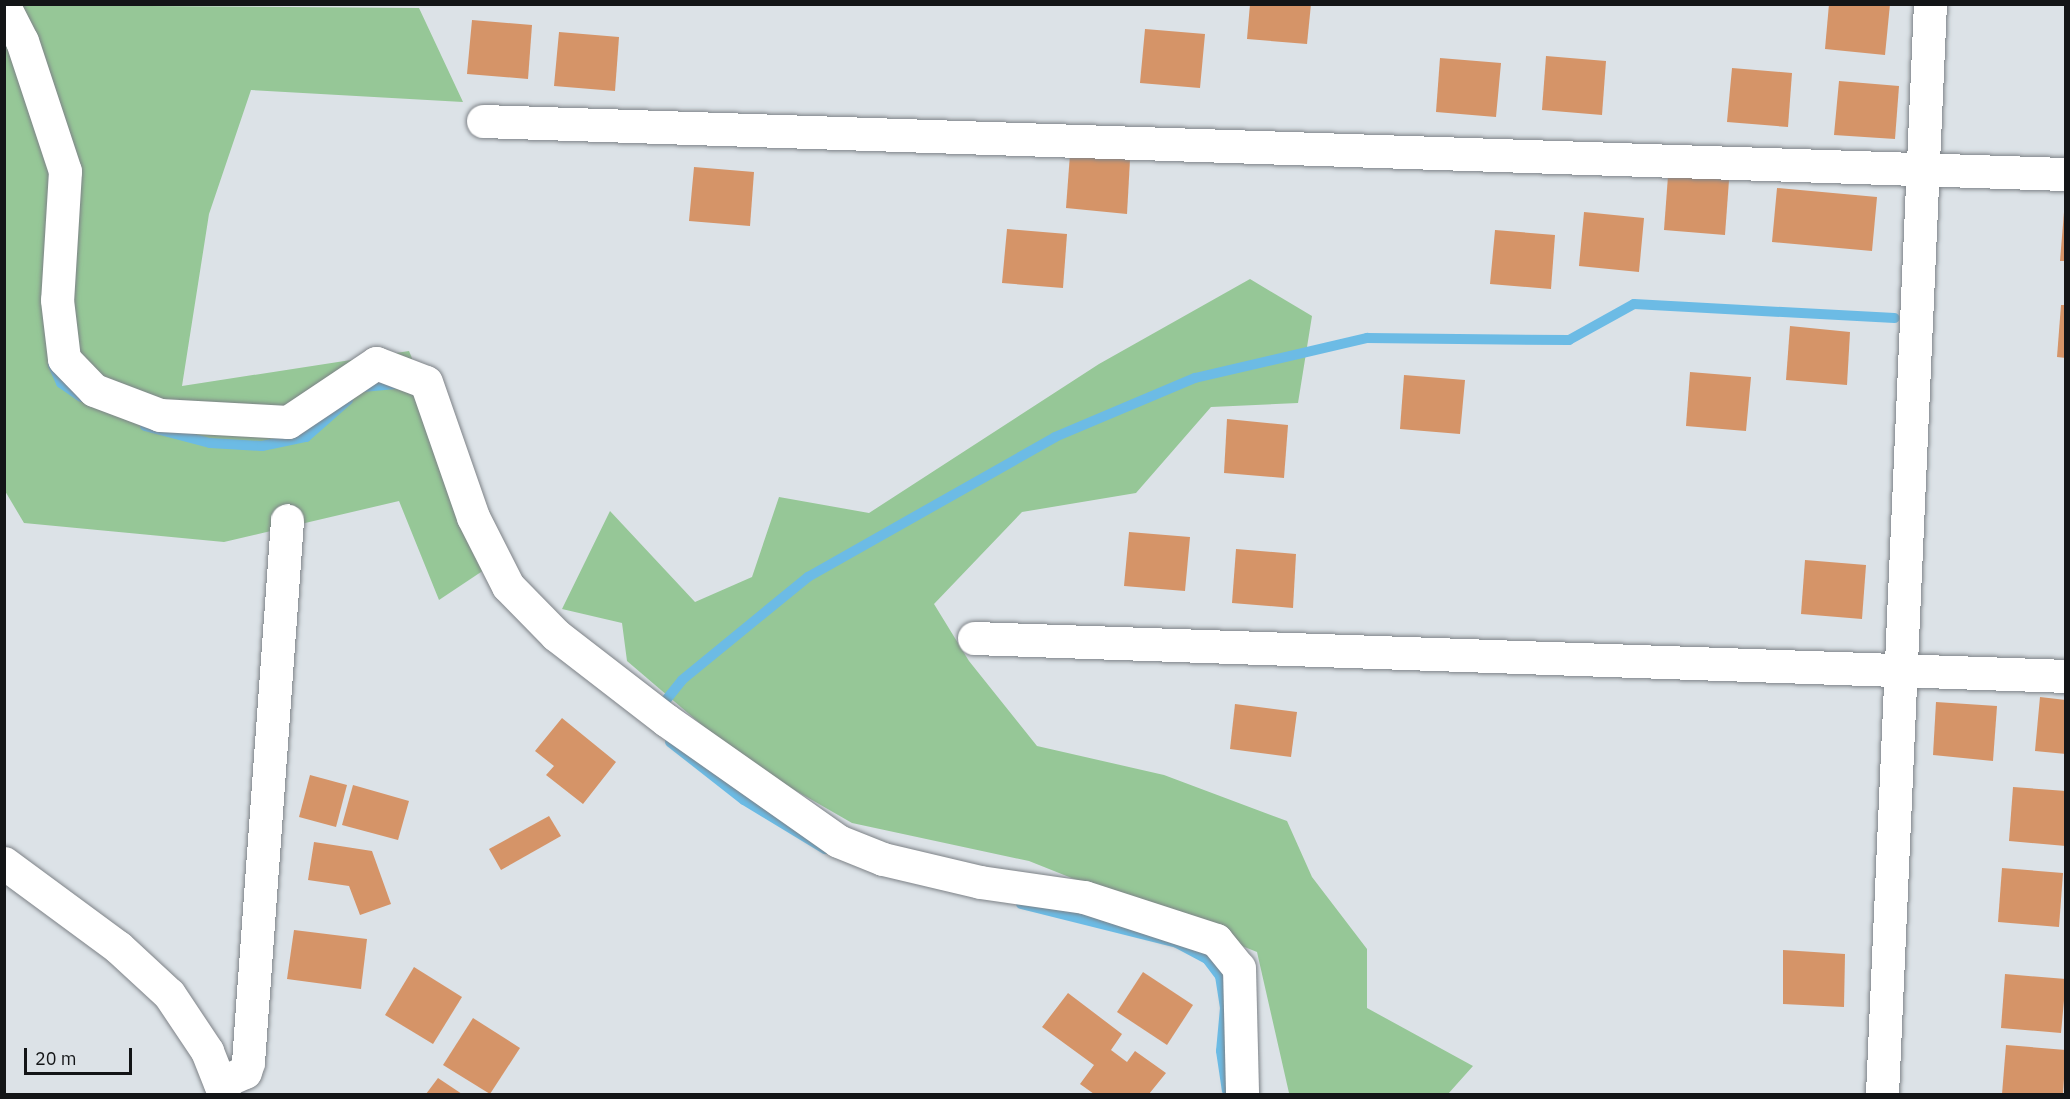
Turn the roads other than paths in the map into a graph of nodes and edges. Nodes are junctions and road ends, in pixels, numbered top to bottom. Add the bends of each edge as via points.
1 (1930, 4) edge
2 (4, 6) edge
3 (483, 121) dead end
4 (1923, 170) junction
5 (2066, 174) edge
6 (287, 520) dead end
7 (974, 638) dead end
8 (1900, 670) junction
9 (2066, 676) edge
10 (4, 864) edge
11 (222, 1089) edge
12 (1242, 1095) edge
13 (1882, 1095) edge

1 - 4 street
2 - 12 street via 22,41 65,171 57,300 64,359 94,390 159,415 288,422 376,363 426,382 473,517 508,586 556,635 657,713 838,842 884,859 980,882 1084,897 1216,940 1239,968
3 - 4 street
4 - 5 street
4 - 8 street
6 - 11 street via 248,1062
7 - 8 street
8 - 9 street
8 - 13 street
10 - 11 street via 146,969 190,1021

